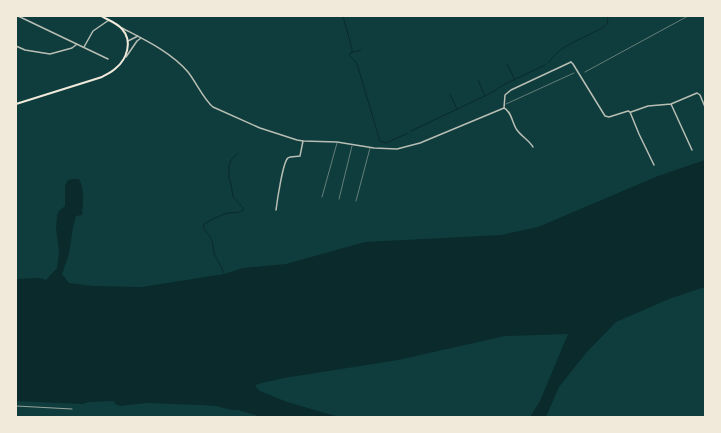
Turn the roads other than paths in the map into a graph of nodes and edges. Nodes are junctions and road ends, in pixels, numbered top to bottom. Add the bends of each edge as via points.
1 (18, 16) edge
2 (101, 16) edge
3 (688, 16) edge
4 (109, 20) junction
5 (121, 27) junction
6 (138, 36) junction
7 (144, 39) junction
8 (128, 41) junction
9 (76, 44) junction
10 (16, 46) edge
11 (84, 47) junction
12 (125, 58) junction
13 (108, 59) dead end
14 (585, 72) dead end
15 (574, 73) dead end
16 (16, 104) edge
17 (505, 104) junction
18 (671, 104) junction
19 (705, 107) edge
20 (504, 108) junction
21 (630, 112) junction
22 (303, 141) junction
23 (337, 142) junction
24 (352, 145) junction
25 (533, 147) dead end
26 (370, 148) junction
27 (692, 150) dead end
28 (654, 165) dead end
29 (322, 197) dead end
30 (339, 200) dead end
31 (356, 201) dead end
32 (276, 210) dead end

1 - 9 street
2 - 4 main road
3 - 14 lane
4 - 5 main road
4 - 11 street via 93,30
5 - 6 street
5 - 8 main road
6 - 7 street
6 - 8 street
7 - 12 street via 137,41
7 - 22 street via 185,68 213,107 260,128
8 - 12 main road
9 - 10 street via 72,48 50,54
9 - 11 street
11 - 13 street
12 - 16 main road via 114,70 102,77
15 - 17 lane
17 - 20 street
17 - 21 street via 504,98 511,90 570,62 605,116
18 - 19 street via 697,93
18 - 21 street via 648,106
18 - 27 street
20 - 25 street via 517,130
20 - 26 street via 408,147 392,150
21 - 28 street
22 - 23 street
22 - 32 street via 300,156 286,160
23 - 24 street
23 - 29 lane
24 - 26 street
24 - 30 lane
26 - 31 lane

